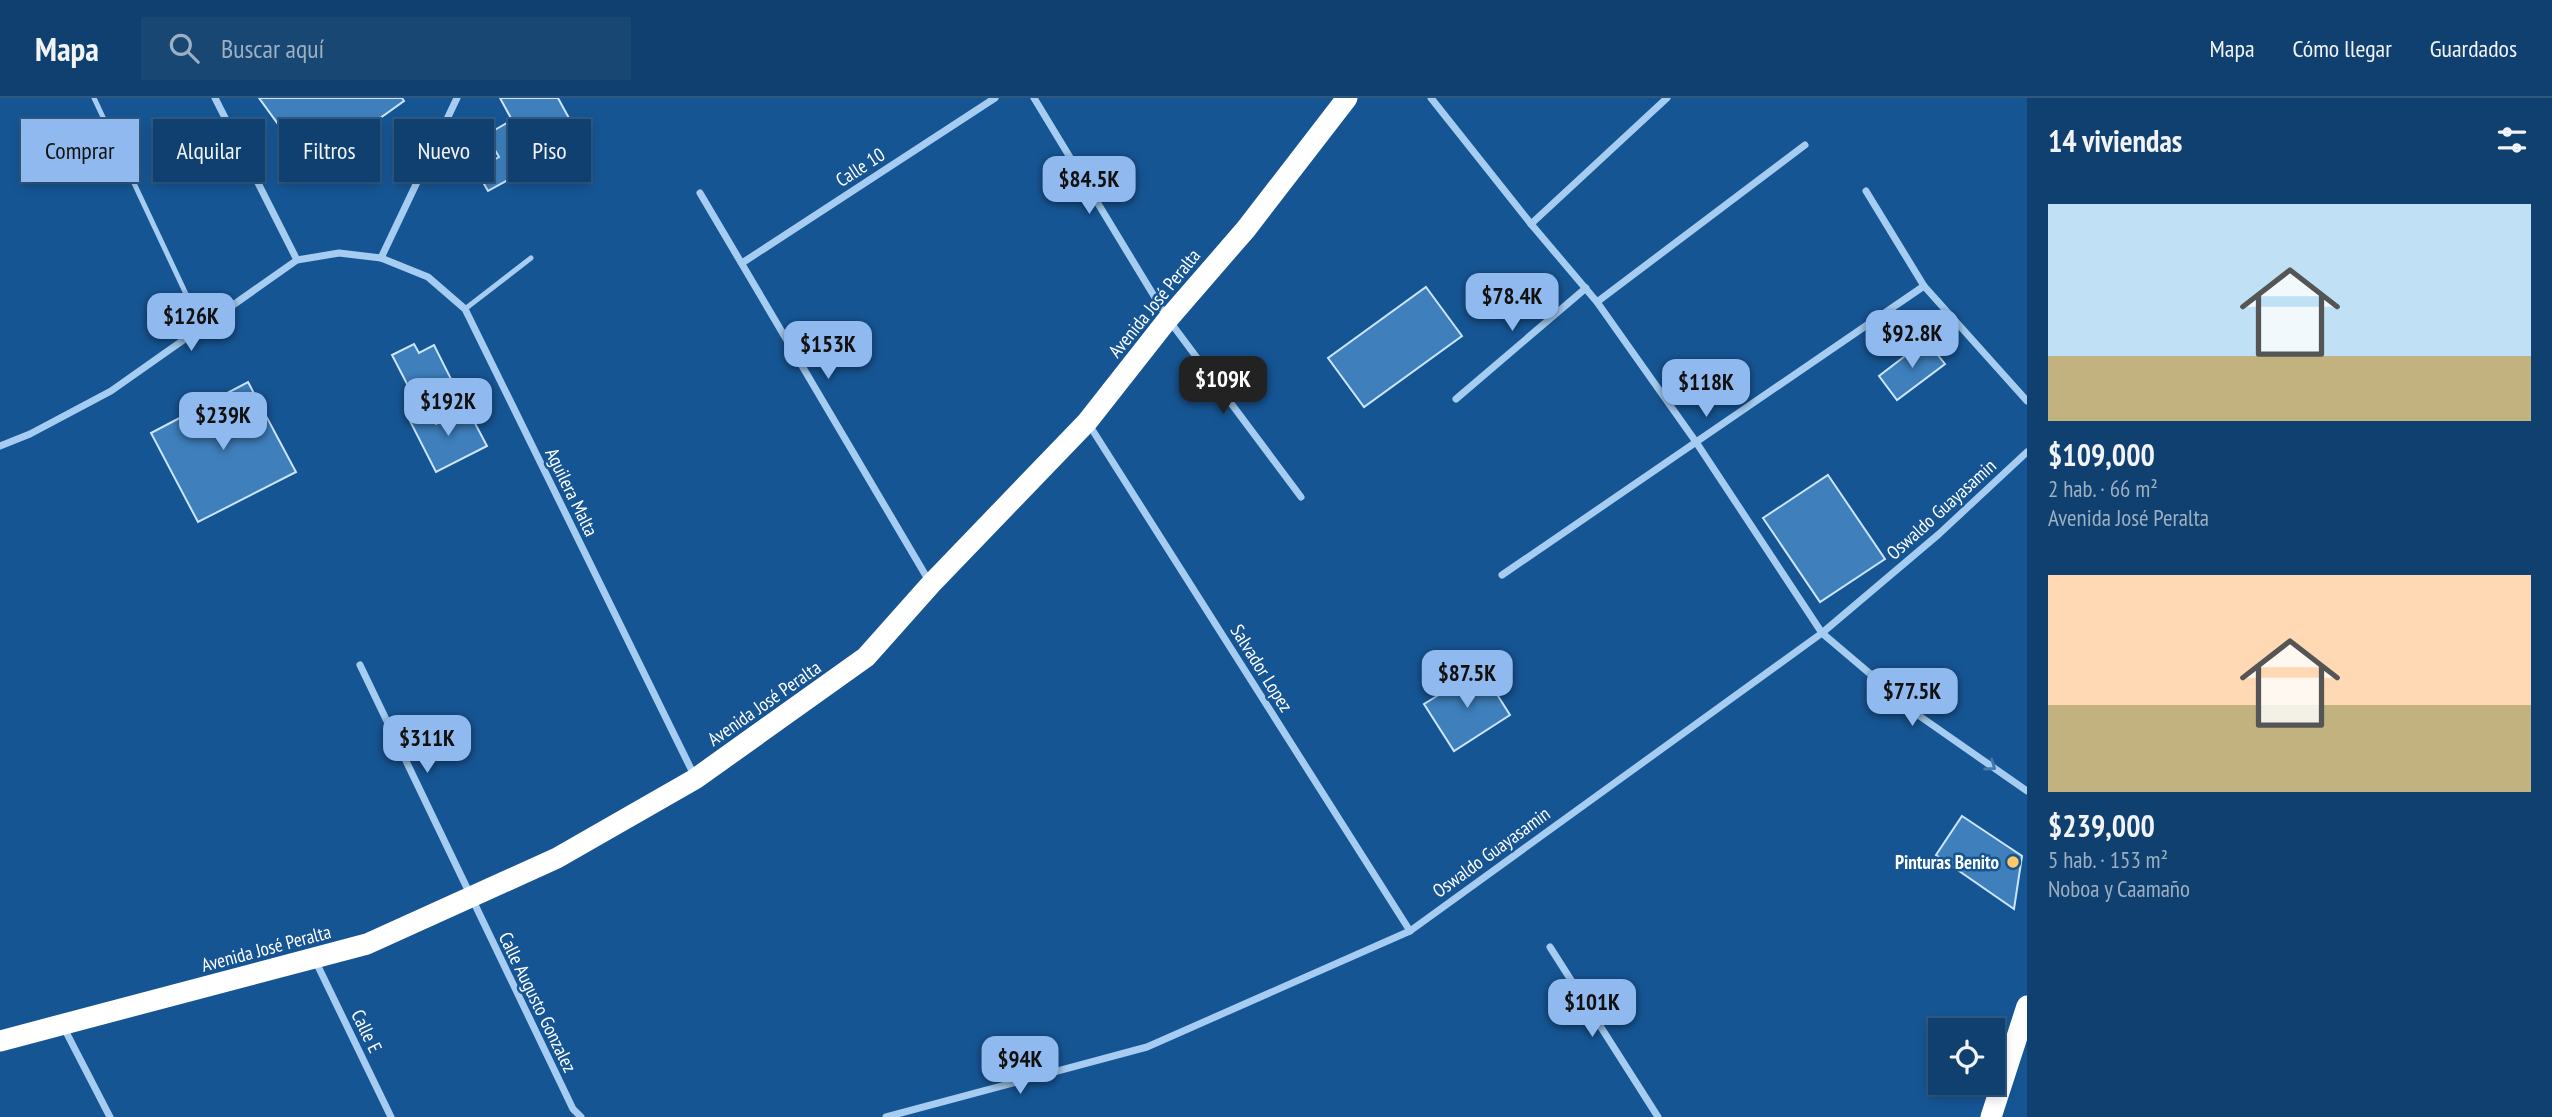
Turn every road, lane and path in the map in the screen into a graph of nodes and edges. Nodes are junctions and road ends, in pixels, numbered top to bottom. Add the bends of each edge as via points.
1 (94, 98) edge
2 (215, 98) edge
3 (457, 98) edge
4 (995, 98) edge
5 (1034, 98) edge
6 (1431, 98) edge
7 (1667, 98) edge
8 (1342, 100) edge
9 (1805, 145) dead end
10 (1866, 191) dead end
11 (700, 193) dead end
12 (1531, 224) junction
13 (381, 258) junction
14 (531, 258) dead end
15 (297, 260) junction
16 (742, 263) junction
17 (1924, 286) junction
18 (1586, 288) junction
19 (1597, 302) junction
20 (465, 309) junction
21 (1168, 319) junction
22 (202, 328) junction
23 (1456, 398) dead end
24 (2027, 401) edge
25 (1087, 422) junction
26 (1696, 442) junction
27 (0, 446) edge
28 (2027, 452) edge
29 (1301, 497) dead end
30 (1503, 575) dead end
31 (931, 584) junction
32 (1822, 633) junction
33 (360, 665) dead end
34 (695, 779) junction
35 (2027, 791) edge
36 (470, 898) junction
37 (1410, 931) junction
38 (1550, 947) dead end
39 (315, 959) junction
40 (2027, 1006) edge
41 (62, 1024) junction
42 (0, 1041) edge
43 (110, 1117) edge
44 (391, 1117) edge
45 (582, 1117) edge
46 (887, 1117) edge
47 (1658, 1117) edge
48 (1991, 1117) edge

1 - 22 lane
2 - 15 street
3 - 13 street
4 - 16 street, Calle 10
5 - 21 street
6 - 12 street
7 - 12 street
8 - 21 highway, Avenida José Peralta via 1246,229
9 - 19 street
10 - 17 street
11 - 16 street
12 - 18 street
13 - 15 street, Aguilera Malta via 339,253
13 - 20 street, Aguilera Malta via 428,277
14 - 20 lane
15 - 22 street
16 - 31 street
17 - 24 street
17 - 26 street
18 - 19 street
18 - 23 street
19 - 26 street
20 - 34 street, Aguilera Malta
21 - 25 highway, Avenida José Peralta
21 - 29 street
22 - 27 street via 111,391
25 - 31 highway, Avenida José Peralta
25 - 37 street, Salvador Lopez
26 - 30 street
26 - 32 street
28 - 32 street, Oswaldo Guayasamin
31 - 34 highway, Avenida José Peralta via 848,672
32 -> 35 street via 1921,717
32 - 37 street, Oswaldo Guayasamin
33 - 36 street, Calle Augusto Gonzalez
34 - 36 highway, Avenida José Peralta via 557,858
36 - 39 highway, Avenida José Peralta via 367,944
36 - 45 street, Calle Augusto Gonzalez via 573,1109
37 - 46 street, Oswaldo Guayasamin via 1147,1047
38 - 47 street
39 - 41 highway, Avenida José Peralta
39 - 44 street, Calle E
40 - 48 highway
41 - 42 highway, Avenida José Peralta
41 - 43 street

